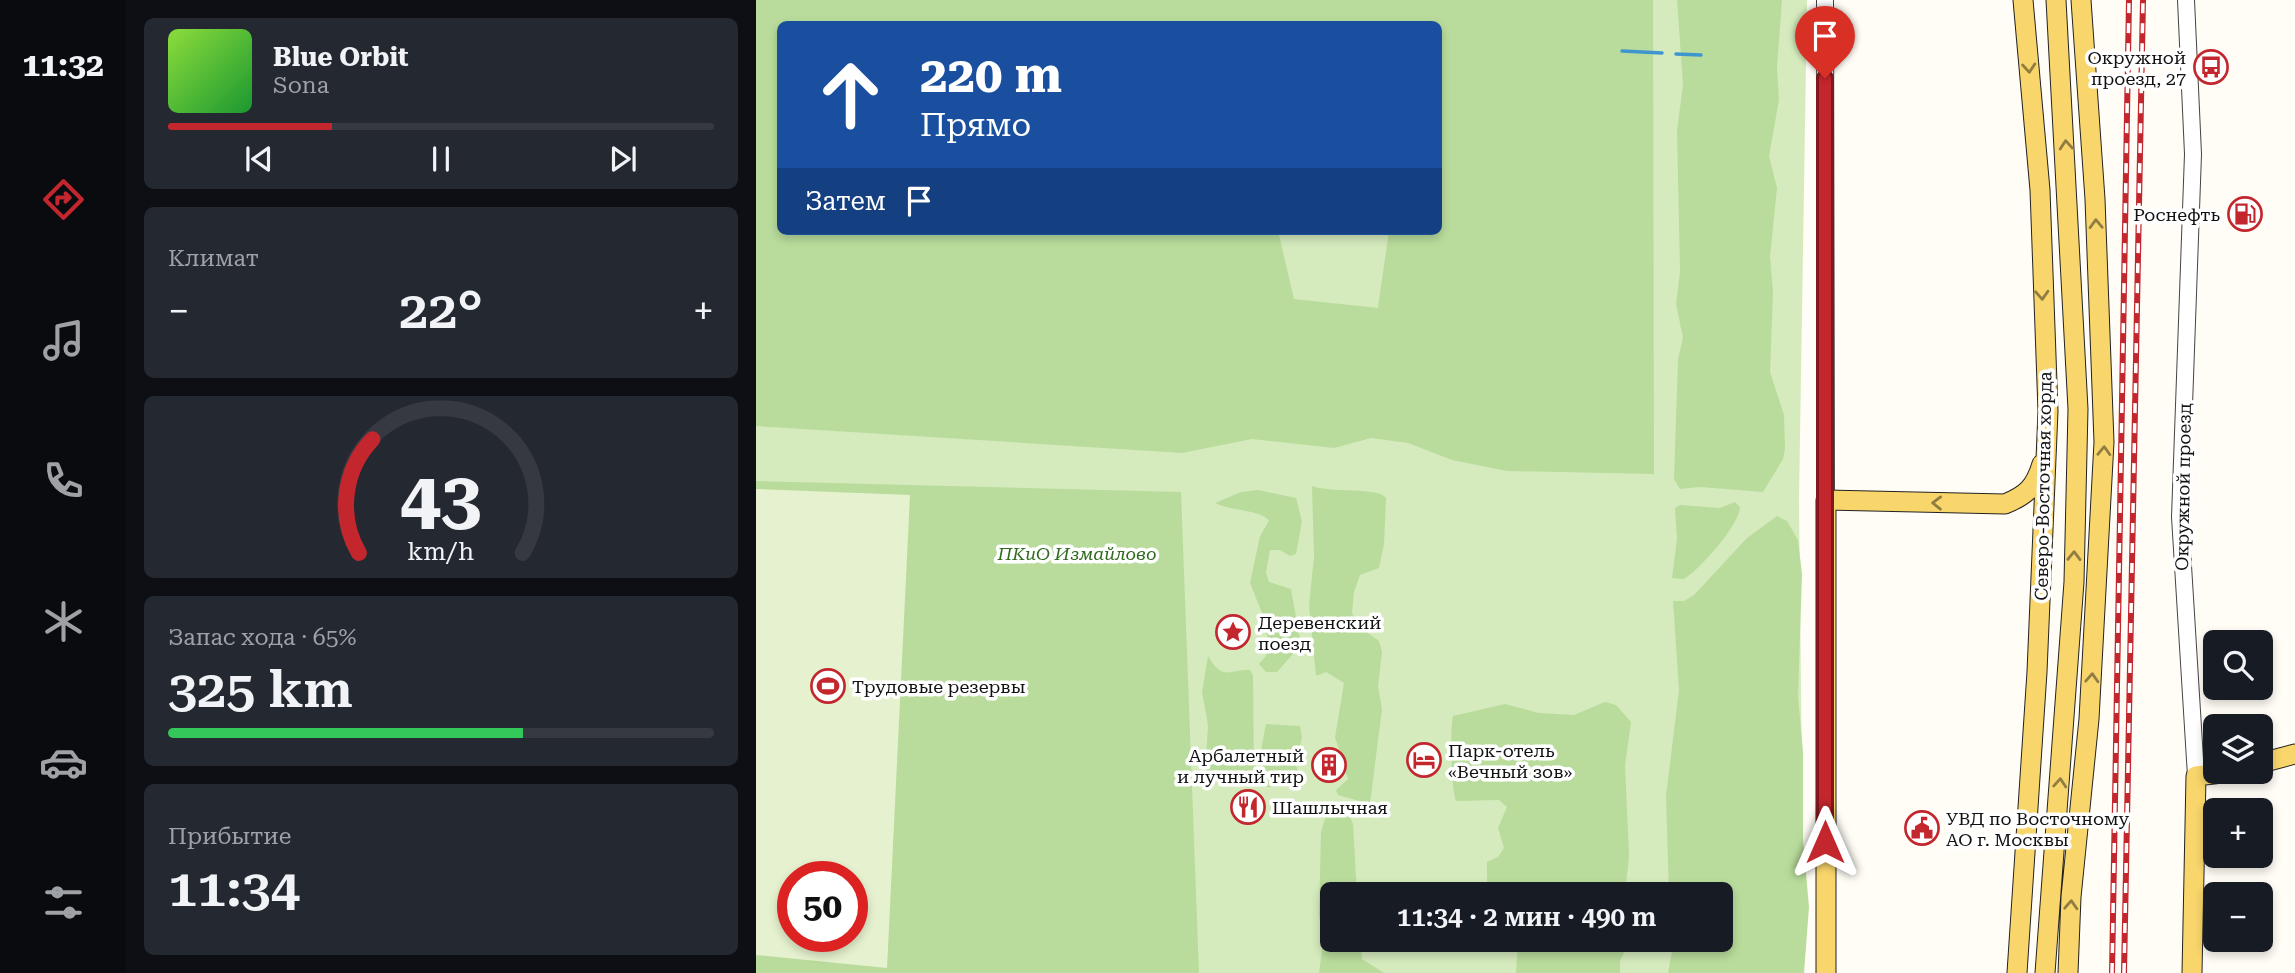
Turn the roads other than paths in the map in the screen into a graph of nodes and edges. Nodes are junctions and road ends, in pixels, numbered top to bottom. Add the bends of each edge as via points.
1 (1825, 0) edge
2 (2023, 0) edge
3 (2056, 0) edge
4 (2081, 0) edge
5 (2186, 0) edge
6 (2047, 446) junction
7 (1826, 500) junction
8 (2295, 754) edge
9 (2273, 760) edge
10 (2203, 775) edge
11 (2196, 776) junction
12 (1826, 973) edge
13 (2017, 973) edge
14 (2045, 973) edge
15 (2068, 973) edge
16 (2192, 973) edge

1 - 7 street
2 -> 6 main road, Северо-Восточная хорда via 2040,190
14 -> 3 main road, Северо-Восточная хорда via 2074,582 2078,409
15 -> 4 main road via 2089,719 2104,442 2095,199
5 - 11 street, Окружной проезд via 2193,154 2180,517
6 -> 7 main road via 2033,488 2005,504
6 - 13 main road, Северо-Восточная хорда
7 - 12 main road
8 - 9 main road
10 - 11 main road
11 - 16 main road, Окружной проезд

